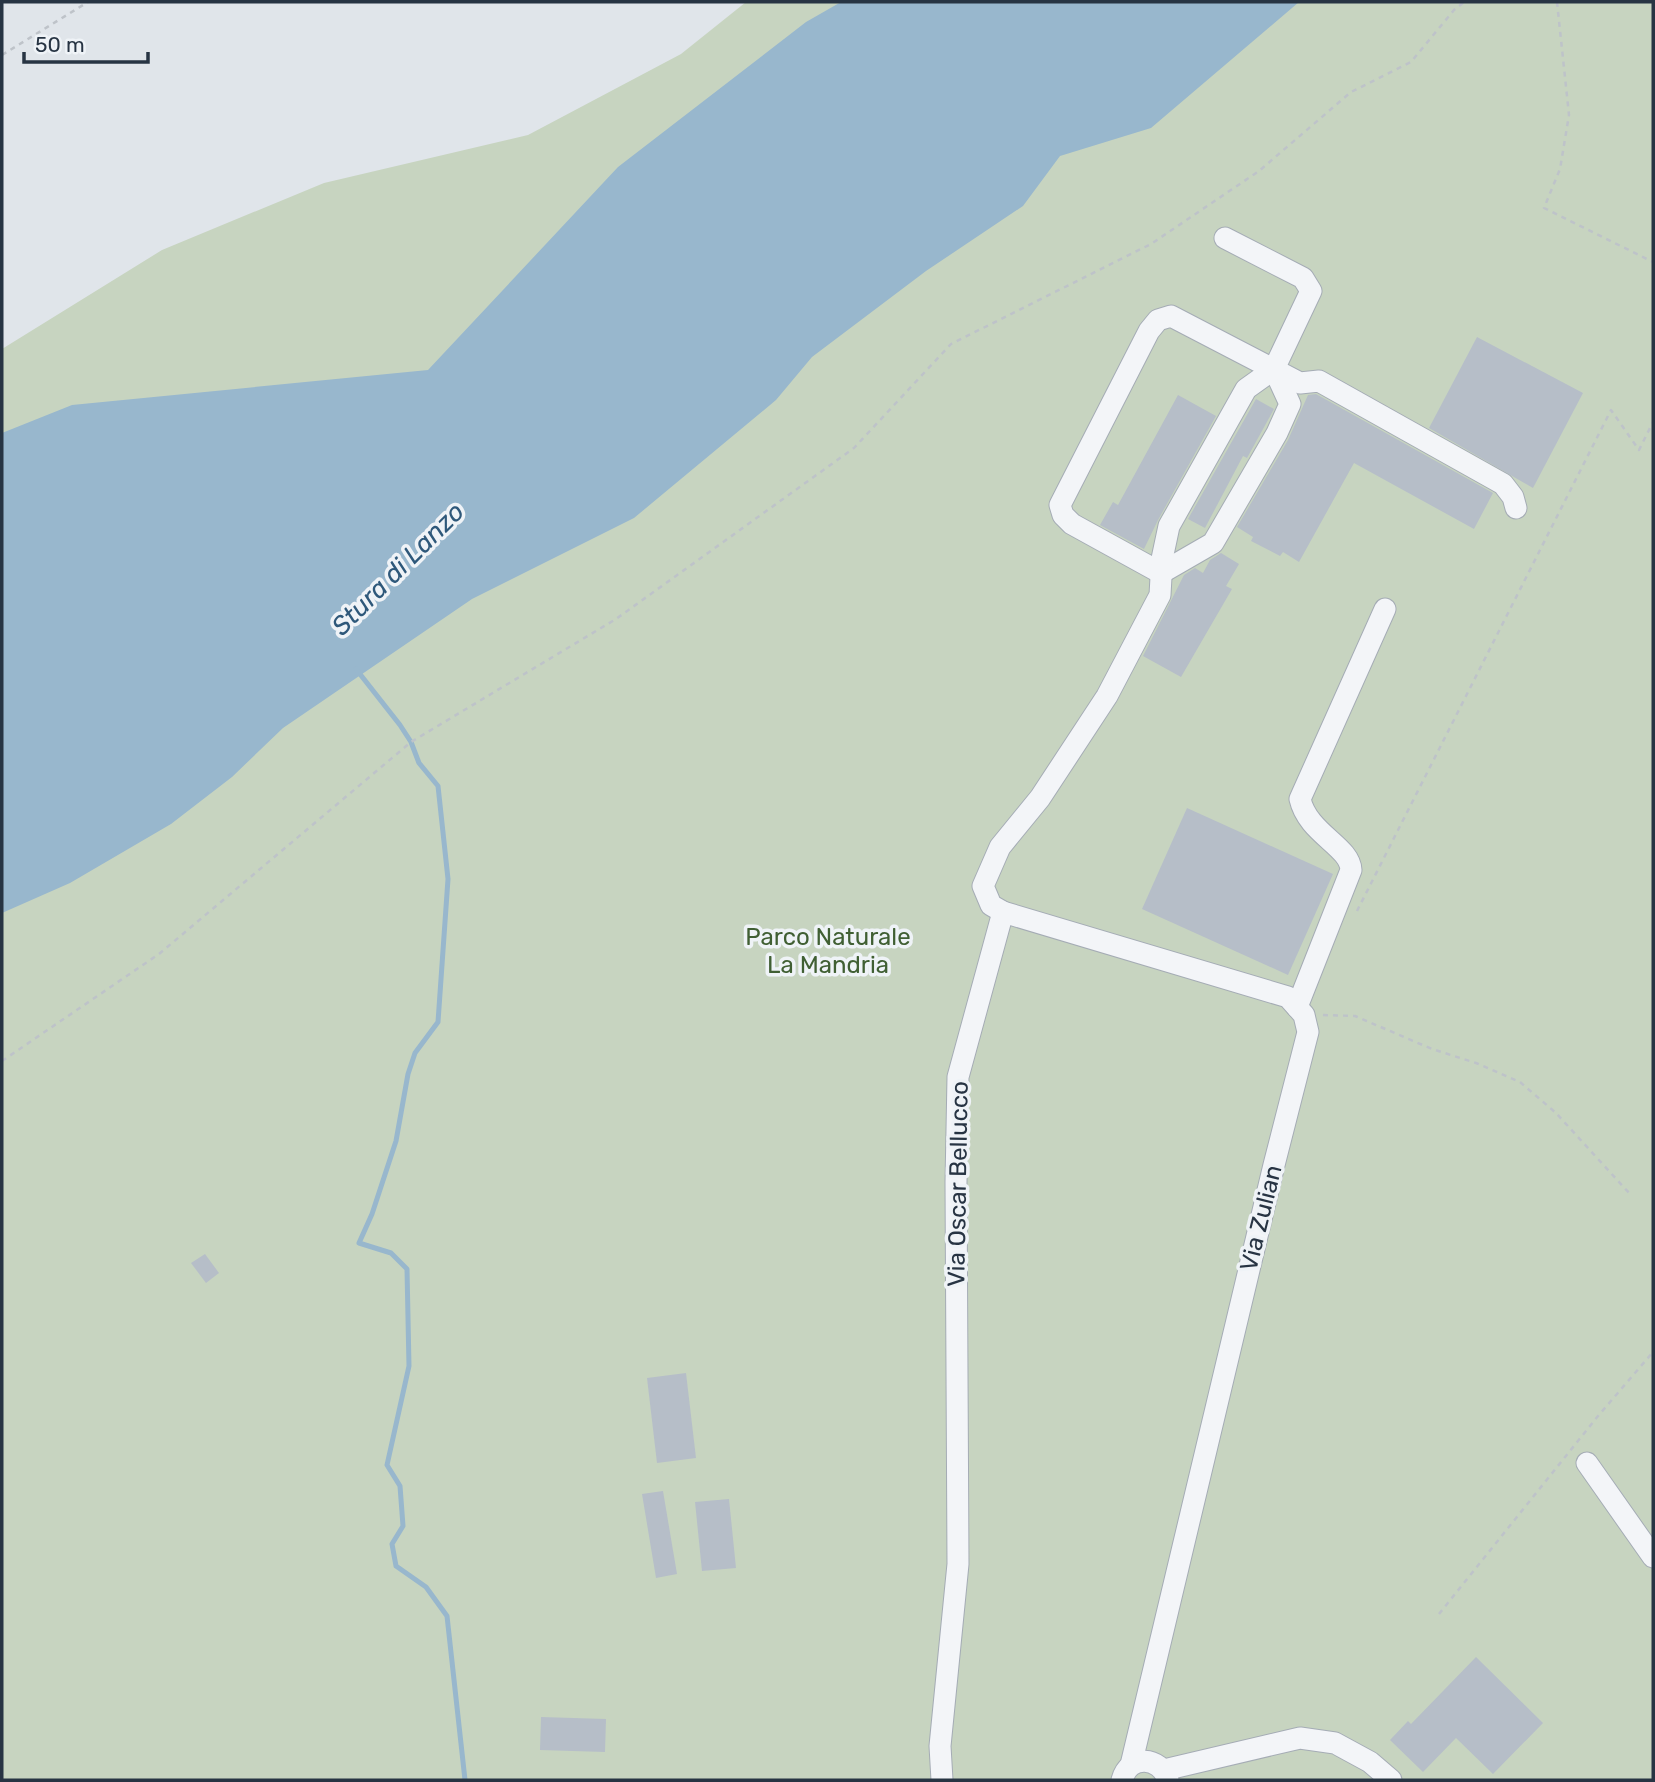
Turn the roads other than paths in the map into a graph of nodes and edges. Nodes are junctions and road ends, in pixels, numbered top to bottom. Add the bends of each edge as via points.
1 (1225, 238) dead end
2 (1274, 369) junction
3 (1516, 508) dead end
4 (1161, 573) junction
5 (1385, 609) dead end
6 (1003, 912) junction
7 (1300, 1011) junction
8 (1587, 1463) dead end
9 (1653, 1557) edge
10 (1137, 1735) junction
11 (1251, 1751) junction
12 (1161, 1770) edge
13 (1126, 1773) edge
14 (942, 1780) edge
15 (1185, 1780) edge
16 (1391, 1780) edge

1 - 2 street via 1303,278 1311,291
2 - 3 street via 1300,383 1319,381 1503,484
2 - 4 street via 1246,389 1169,526
2 - 4 street via 1290,404 1277,433 1213,543
2 - 4 street via 1171,316 1158,320 1149,331 1060,505 1072,524
4 - 6 street via 1160,595 1107,696 1040,799 1000,847 989,870 983,886 991,905
5 - 7 street via 1300,799 1304,813 1345,853 1352,870
6 - 7 street via 1288,997
6 - 14 street, Via Oscar Bellucco via 958,1077 958,1564 940,1746
7 - 10 street, Via Zulian via 1308,1032
8 - 9 street
10 - 12 street
10 - 13 street, Via Zulian
11 - 12 street
11 - 15 street
11 - 16 street via 1300,1738 1335,1743
12 - 13 street via 1141,1760

